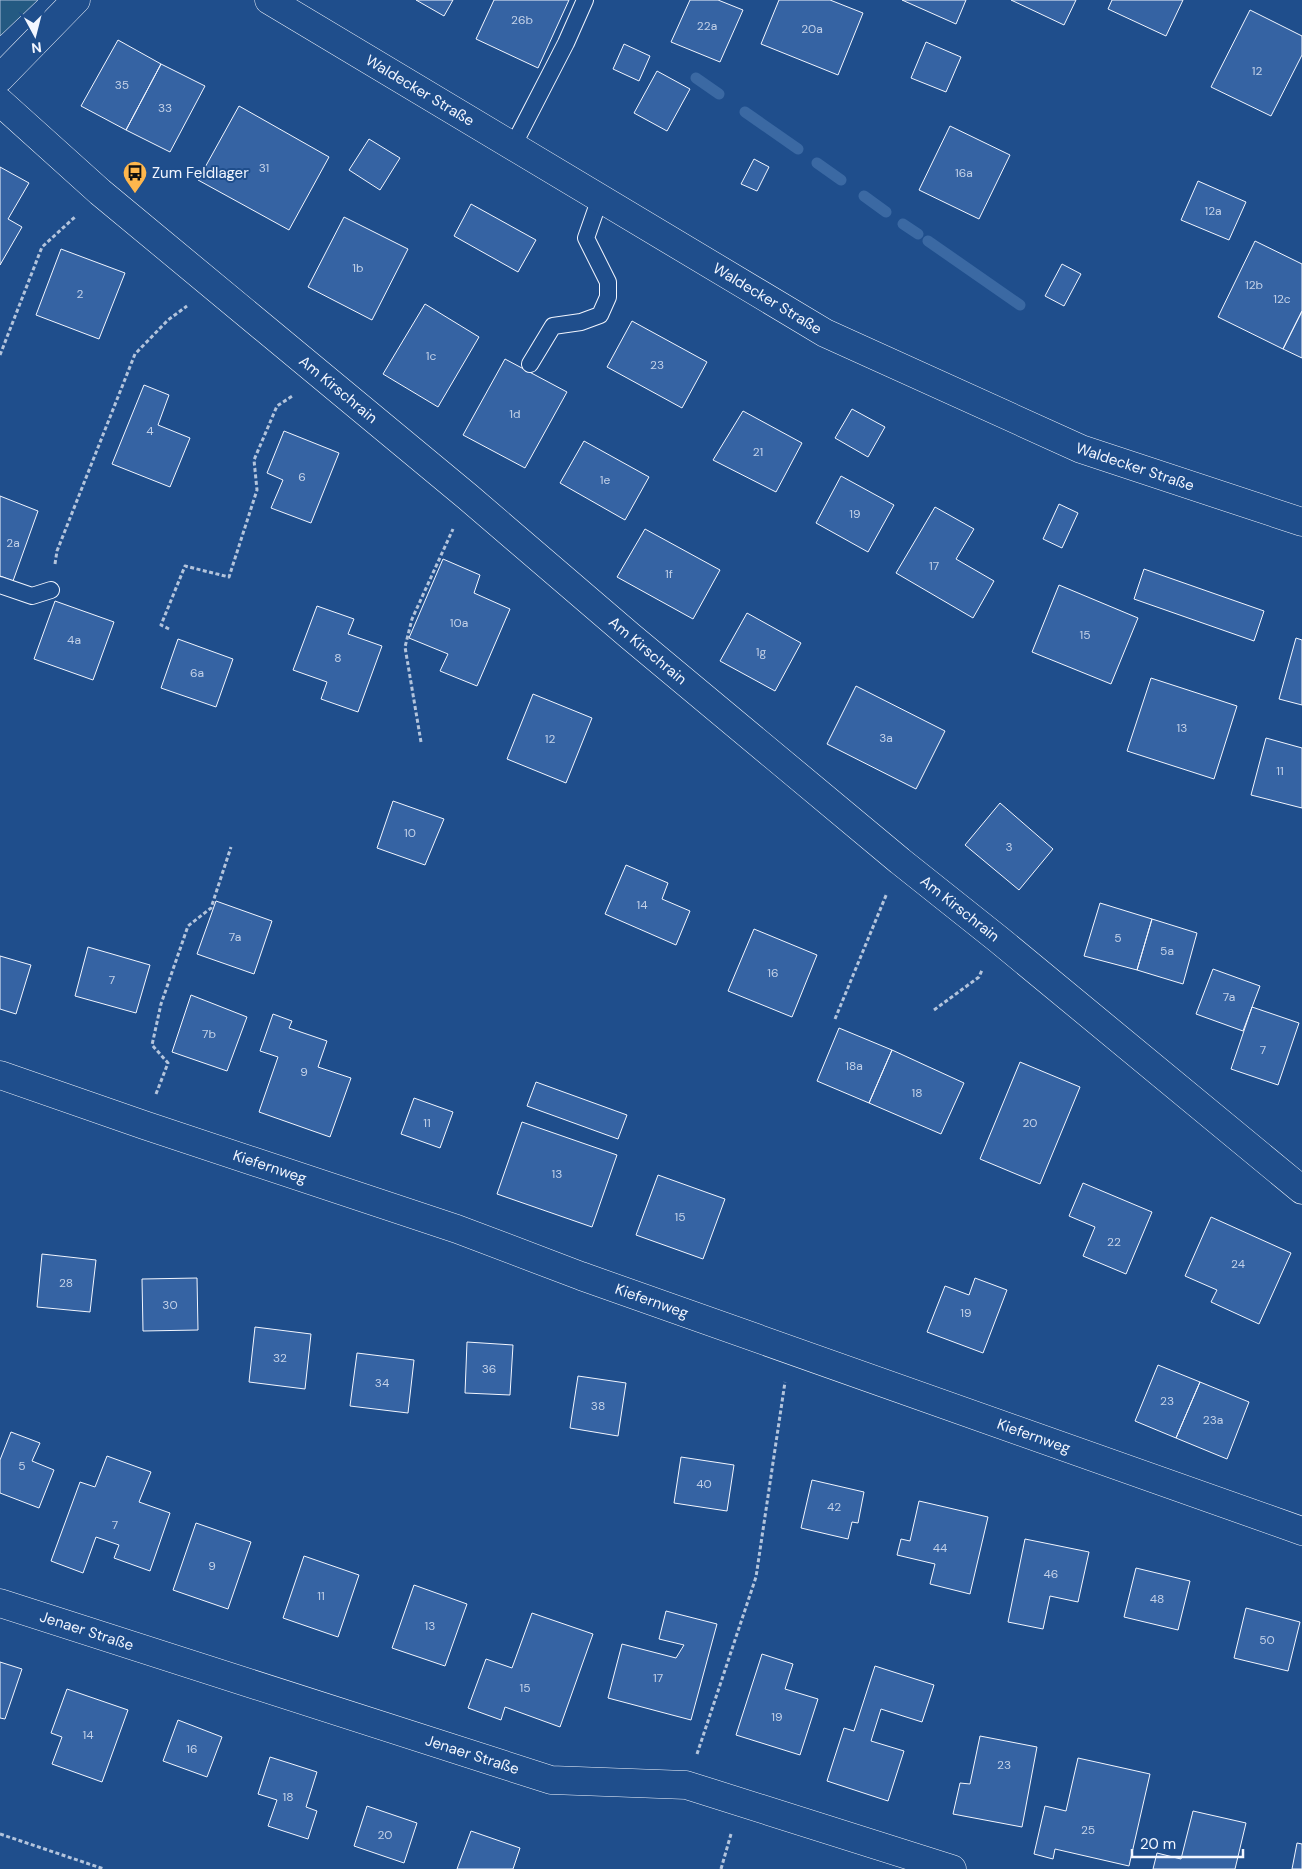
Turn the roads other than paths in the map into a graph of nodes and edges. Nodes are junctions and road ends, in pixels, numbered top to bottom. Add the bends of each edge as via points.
1 (76, 0) edge
2 (269, 0) edge
3 (585, 0) edge
4 (0, 78) edge
5 (0, 102) edge
6 (513, 146) junction
7 (600, 198) junction
8 (530, 364) dead end
9 (1302, 522) edge
10 (0, 585) edge
11 (51, 590) road end
12 (0, 1075) edge
13 (1302, 1190) edge
14 (1302, 1531) edge
15 (0, 1603) edge
16 (952, 1869) edge

1 - 4 street
2 - 6 street, Waldecker Straße
3 - 6 lane
5 - 13 street, Am Kirschrain via 100,192 468,497 630,636
6 - 7 street, Waldecker Straße
7 - 8 lane via 586,238 608,282 608,298 600,315 581,322 552,326
7 - 9 street, Waldecker Straße via 825,332 1081,449
10 - 11 lane via 32,596
12 - 14 street, Kiefernweg via 457,1229 581,1276
15 - 16 street, Jenaer Straße via 551,1780 686,1785

